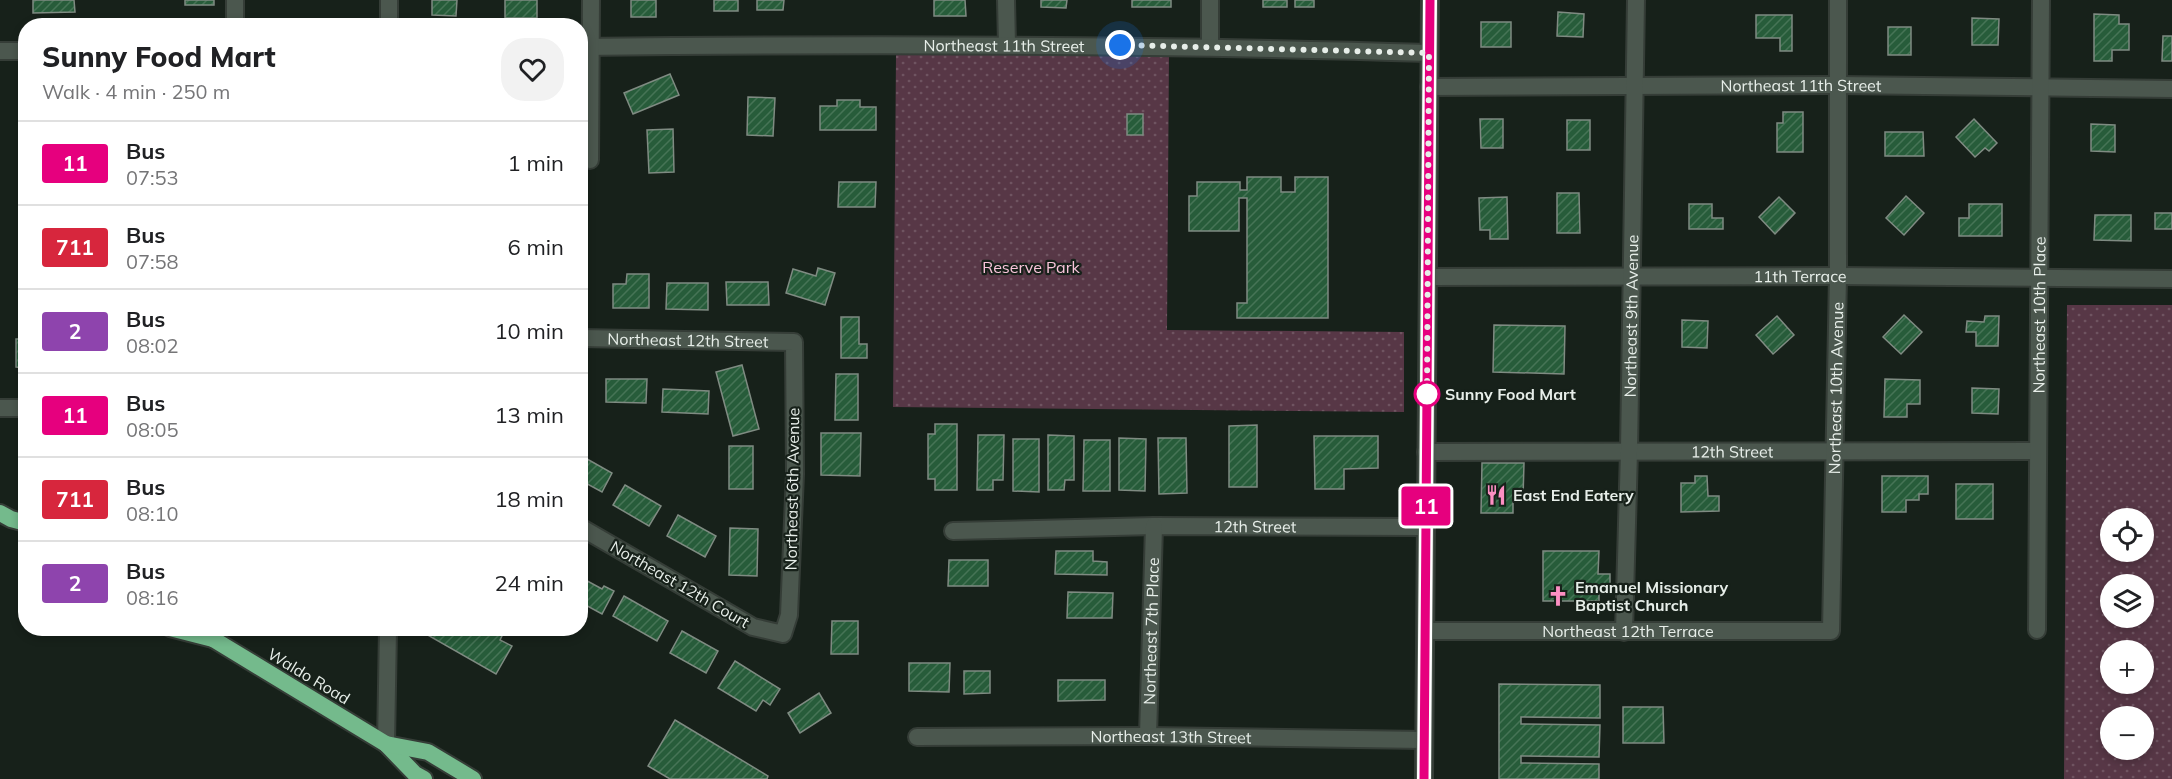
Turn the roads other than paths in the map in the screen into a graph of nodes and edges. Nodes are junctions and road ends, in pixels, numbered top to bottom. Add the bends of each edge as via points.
1 (235, 0) edge
2 (389, 0) edge
3 (591, 0) edge
4 (1006, 0) edge
5 (1210, 0) edge
6 (1430, 0) edge
7 (1635, 0) edge
8 (1838, 0) edge
9 (2041, 0) edge
10 (235, 18) edge
11 (389, 18) edge
12 (588, 28) edge
13 (1006, 45) junction
14 (1210, 46) junction
15 (588, 47) edge
16 (0, 51) edge
17 (18, 51) edge
18 (1429, 53) junction
19 (1838, 85) junction
20 (1634, 86) junction
21 (1429, 87) junction
22 (2040, 87) junction
23 (2172, 89) edge
24 (588, 104) edge
25 (590, 160) dead end
26 (1838, 276) junction
27 (1428, 277) junction
28 (1630, 277) junction
29 (2040, 277) junction
30 (2172, 279) edge
31 (588, 338) edge
32 (794, 342) joint
33 (0, 408) edge
34 (18, 408) edge
35 (1836, 450) junction
36 (1629, 451) junction
37 (2037, 451) junction
38 (1426, 452) junction
39 (1154, 526) junction
40 (1426, 527) junction
41 (953, 531) dead end
42 (588, 532) edge
43 (2037, 630) dead end
44 (1426, 631) junction
45 (1832, 631) joint
46 (1624, 632) junction
47 (783, 634) joint
48 (212, 636) edge
49 (388, 636) edge
50 (1148, 736) junction
51 (917, 737) dead end
52 (1424, 740) junction
53 (386, 744) junction
54 (424, 779) edge
55 (473, 779) edge
56 (1424, 779) edge

1 - 10 street
2 - 11 street
3 - 12 street
4 - 13 street
5 - 14 street
6 - 18 street
7 - 20 street, Northeast 9th Avenue
8 - 19 street, Northeast 10th Avenue
9 - 22 street, Northeast 10th Place
13 - 14 street, Northeast 11th Street
13 - 15 street, Northeast 11th Street
14 - 18 street, Northeast 11th Street
16 - 17 street
18 - 21 street
19 - 20 street, Northeast 11th Street
19 - 22 street, Northeast 11th Street
19 - 26 street, Northeast 10th Avenue
20 - 21 street, Northeast 11th Street
20 - 28 street, Northeast 9th Avenue
21 - 27 street
22 - 23 street, Northeast 11th Street
22 - 29 street, Northeast 10th Place
24 - 25 street
26 - 28 street, 11th Terrace
26 - 29 street, 11th Terrace
26 - 35 street, Northeast 10th Avenue
27 - 28 street, 11th Terrace
27 - 38 street
28 - 36 street, Northeast 9th Avenue
29 - 30 street, 11th Terrace
29 - 37 street, Northeast 10th Place
31 - 32 street, Northeast 12th Street
32 - 47 street, Northeast 6th Avenue via 795,474 789,615
33 - 34 street
35 - 36 street, 12th Street
35 - 37 street, 12th Street
35 - 45 street, Northeast 10th Avenue
36 - 38 street, 12th Street
36 - 46 street, Northeast 9th Avenue
37 - 43 street, Northeast 10th Place
38 - 40 street
39 - 40 street, 12th Street
39 - 41 street
39 - 50 street, Northeast 7th Place
40 - 44 street
42 - 47 street, Northeast 12th Court via 753,627
44 - 46 street, Northeast 12th Terrace
44 - 52 street
45 - 46 street, Northeast 12th Terrace
48 - 53 highway, Waldo Road
49 - 53 street
50 - 51 street, Northeast 13th Street
50 - 52 street, Northeast 13th Street
52 - 56 street
53 - 54 highway, Waldo Road
53 - 55 highway, Waldo Road via 428,752

